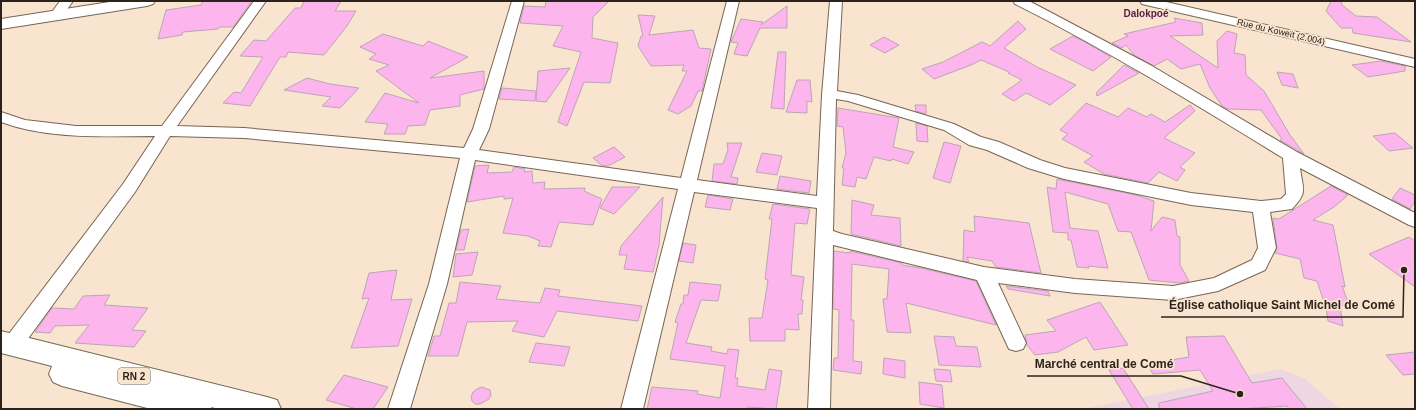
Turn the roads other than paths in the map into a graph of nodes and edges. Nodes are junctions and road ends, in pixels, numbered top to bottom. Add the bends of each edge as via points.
1 (67, 1) edge
2 (147, 1) edge
3 (260, 1) edge
4 (518, 1) edge
5 (733, 1) edge
6 (836, 1) edge
7 (1019, 1) edge
8 (1146, 1) edge
9 (56, 15) junction
10 (1, 24) edge
11 (1415, 63) edge
12 (829, 95) junction
13 (1, 117) edge
14 (166, 130) junction
15 (469, 153) junction
16 (1291, 156) junction
17 (688, 185) junction
18 (825, 203) junction
19 (1261, 207) junction
20 (1415, 221) edge
21 (824, 234) junction
22 (984, 274) junction
23 (1016, 343) dead end
24 (5, 348) edge
25 (198, 409) edge
26 (267, 409) edge
27 (400, 409) edge
28 (632, 409) edge
29 (819, 409) edge

1 - 9 street
2 - 9 main road
3 - 14 street
4 - 15 street via 481,129
5 - 17 street
6 - 12 street
7 - 16 street via 1147,69
8 - 11 street, Rue du Koweït (2.004)
9 - 10 main road
12 - 18 street
12 - 19 street via 853,98 937,123 1034,164 1064,172 1191,200
13 - 14 street via 23,125 76,131
14 - 15 street via 244,133
14 - 24 street via 129,188
15 - 17 street
15 - 27 street via 438,284
16 - 19 street via 1295,195 1286,204
16 - 20 street
17 - 18 street
17 - 28 street
18 - 21 street
19 - 22 street via 1267,248 1259,266 1210,286 1173,293 1075,286
21 - 22 street via 838,240
21 - 29 street
22 - 23 street
24 - 25 main road, RN 2
24 - 26 main road, RN 2

